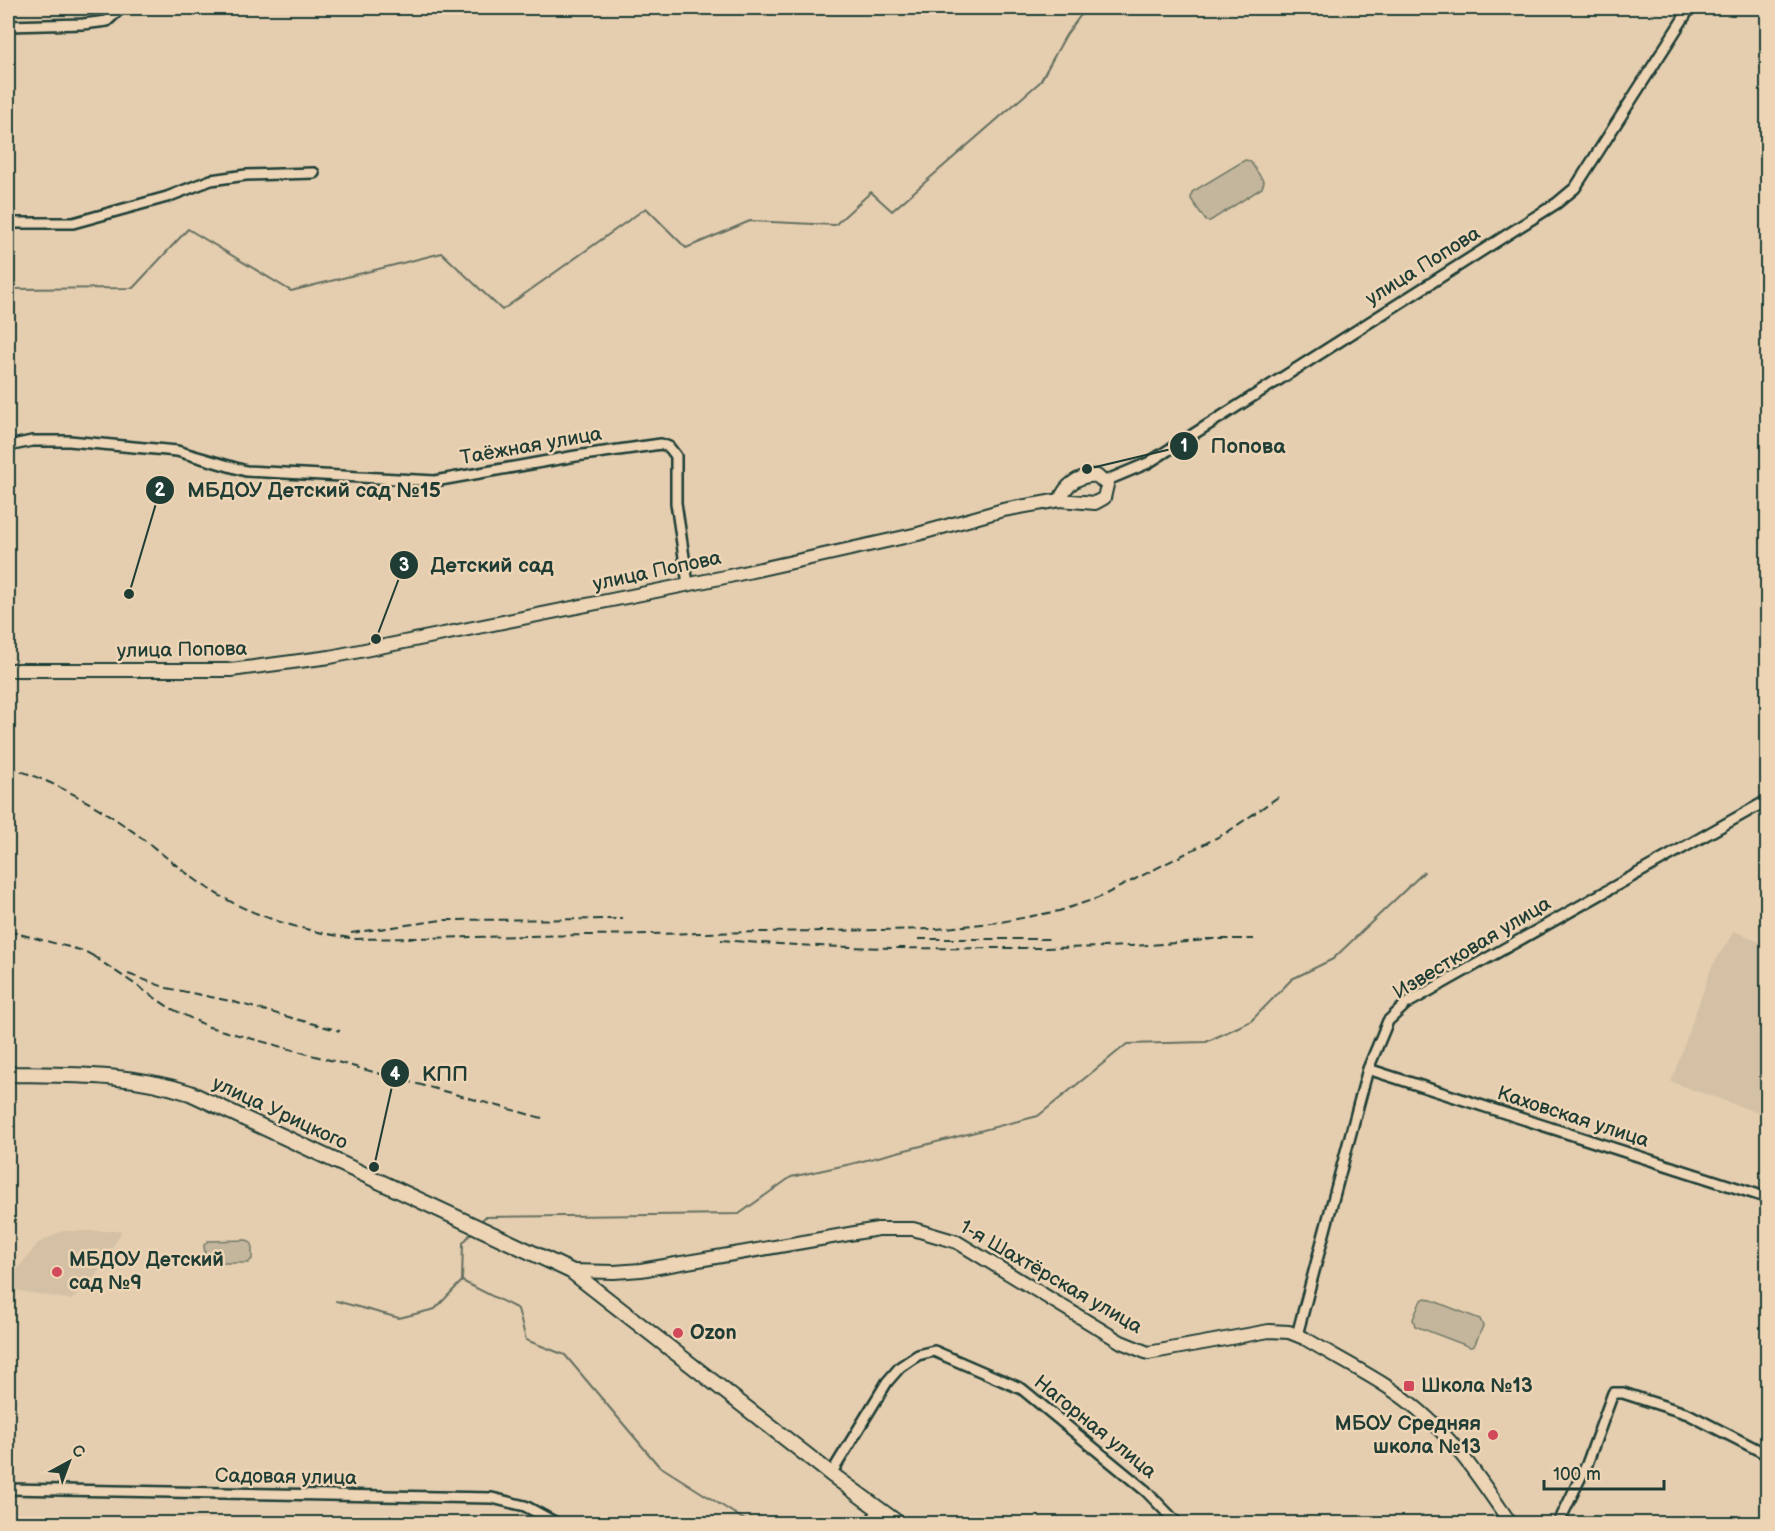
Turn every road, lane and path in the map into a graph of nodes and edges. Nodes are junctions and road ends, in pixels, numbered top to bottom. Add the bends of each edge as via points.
1 (121, 8) edge
2 (1690, 8) edge
3 (8, 26) edge
4 (314, 173) dead end
5 (8, 224) edge
6 (8, 446) edge
7 (1105, 481) junction
8 (1060, 500) junction
9 (688, 584) junction
10 (8, 670) edge
11 (1767, 800) edge
12 (1368, 1069) junction
13 (8, 1074) edge
14 (1767, 1198) edge
15 (571, 1270) junction
16 (1297, 1335) junction
17 (1767, 1455) edge
18 (831, 1474) junction
19 (8, 1489) edge
20 (879, 1509) junction
21 (558, 1524) edge
22 (869, 1524) edge
23 (900, 1524) edge
24 (1178, 1524) edge
25 (1511, 1524) edge
26 (1558, 1524) edge

1 - 3 street via 106,21
2 - 7 street, улица Попова via 1575,188 1557,203 1148,463
4 - 5 street via 211,180 73,223
6 - 9 street, Таёжная улица via 32,441 69,441 177,451 246,471 435,481 646,445 669,447 676,456 676,503
7 - 8 street, улица Попова via 1097,476 1084,477 1068,485
7 - 8 street, улица Попова via 1107,491 1100,502
8 - 9 street, улица Попова
9 - 10 street, улица Попова via 330,657 258,668
11 - 12 street, Известковая улица via 1406,1004 1388,1021
12 - 14 street, Каховская улица
12 - 16 street, Известковая улица
13 - 15 main road, улица Урицкого via 101,1076 162,1084 190,1093
15 - 16 street, 1-я Шахтёрская улица via 640,1270 878,1229 913,1229 957,1242 1142,1352 1178,1350 1269,1331
15 - 18 main road, улица Урицкого
16 - 25 street via 1403,1398 1426,1416 1479,1477
17 - 26 street via 1688,1414 1613,1393 1587,1464
18 - 20 main road, улица Урицкого
18 - 24 street, Нагорная улица via 886,1382 918,1355 934,1352 1022,1389 1146,1491
19 - 21 street, Садовая улица via 492,1497 525,1506
20 - 22 street
20 - 23 main road, улица Урицкого

